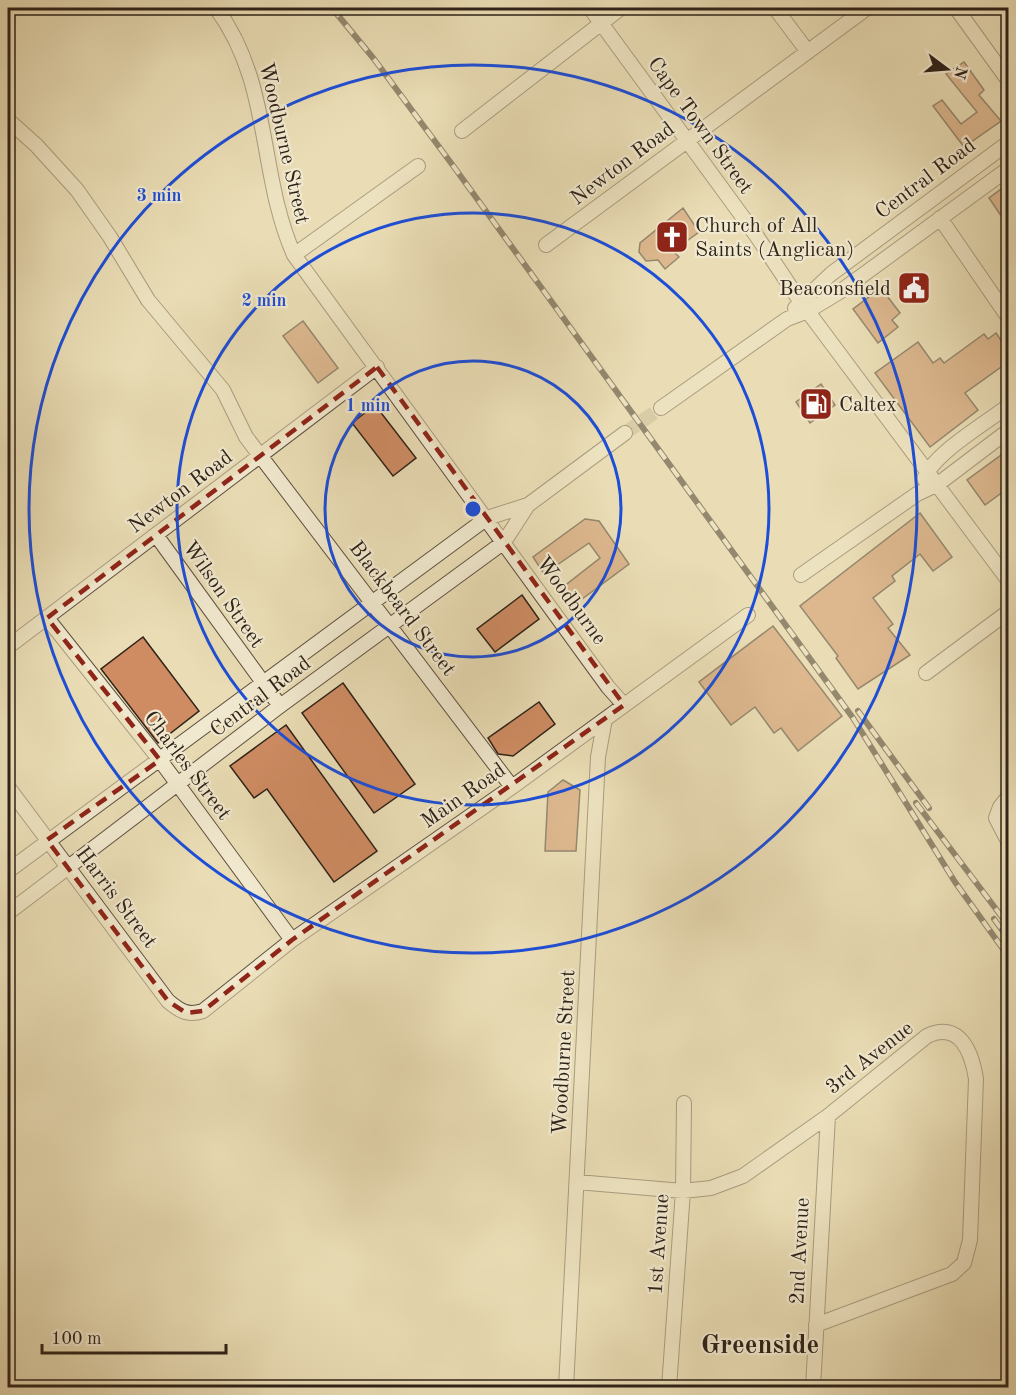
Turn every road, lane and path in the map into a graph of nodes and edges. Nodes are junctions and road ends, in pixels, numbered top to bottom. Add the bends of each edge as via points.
1 (216, 8) edge
2 (590, 8) edge
3 (621, 8) edge
4 (775, 8) edge
5 (867, 8) edge
6 (956, 8) edge
7 (601, 23) junction
8 (808, 52) junction
9 (1008, 80) edge
10 (8, 120) edge
11 (462, 131) dead end
12 (687, 141) junction
13 (1008, 143) edge
14 (418, 166) dead end
15 (1008, 169) edge
16 (940, 218) junction
17 (546, 245) dead end
18 (294, 255) junction
19 (804, 306) junction
20 (1008, 317) edge
21 (377, 367) junction
22 (1008, 406) edge
23 (661, 408) tunnel mouth
24 (1008, 430) edge
25 (625, 433) tunnel mouth
26 (262, 454) junction
27 (927, 471) junction
28 (938, 484) junction
29 (917, 495) junction
30 (528, 504) junction
31 (487, 518) junction
32 (156, 535) junction
33 (504, 542) junction
34 (801, 575) dead end
35 (1008, 580) edge
36 (373, 603) junction
37 (1008, 612) edge
38 (748, 615) dead end
39 (47, 618) junction
40 (390, 626) junction
41 (8, 647) edge
42 (926, 673) dead end
43 (263, 685) junction
44 (624, 705) junction
45 (280, 706) junction
46 (604, 719) junction
47 (160, 760) junction
48 (177, 784) junction
49 (512, 787) junction
50 (8, 788) edge
51 (1008, 797) edge
52 (47, 840) junction
53 (1008, 842) edge
54 (69, 868) junction
55 (8, 871) edge
56 (8, 914) edge
57 (292, 940) junction
58 (203, 1011) joint
59 (684, 1103) dead end
60 (828, 1116) junction
61 (577, 1182) junction
62 (683, 1191) junction
63 (816, 1325) junction
64 (566, 1388) edge
65 (669, 1388) edge
66 (813, 1388) edge

1 - 18 street, Woodburne Street via 241,49 259,103 278,209
2 - 7 street, Cape Town Street
3 - 7 street
4 - 8 street
5 - 8 street, Newton Road
6 - 9 street
7 - 11 street
7 - 12 street, Cape Town Street
8 - 12 street, Newton Road
10 - 26 street, Blackbeard Street via 76,190 148,300 222,390 246,437
12 - 17 street, Newton Road
12 - 19 street, Cape Town Street
13 - 19 street, Central Road via 831,274
14 - 18 street
15 - 16 street, Central Road
16 - 19 street, Central Road
16 - 20 street
18 - 21 street, Woodburne Street
19 - 23 street, Central Road
19 - 27 street, Cape Town Street
21 - 26 street, Newton Road
21 - 31 street, Woodburne Street
22 - 27 street
24 - 28 street
25 - 30 street, Central Road
26 - 32 street, Newton Road
26 - 36 street, Blackbeard Street
27 - 28 street, Cape Town Street
27 - 29 street
28 - 29 street
28 - 35 street, Cape Town Street
29 - 34 street
30 - 31 street, Central Road
30 - 33 street, Central Road
31 - 33 street, Woodburne
31 - 36 street, Central Road
32 - 39 street, Newton Road
32 - 43 street, Wilson Street
33 - 40 street, Central Road
33 - 44 street, Woodburne
36 - 40 street, Blackbeard Street
36 - 43 street, Central Road
37 - 42 street
38 - 44 street, Main Road
39 - 41 street, Newton Road
39 - 47 street, Charles Street
40 - 45 street, Central Road
40 - 49 street, Blackbeard Street
43 - 45 street, Wilson Street
43 - 47 street, Central Road
44 - 46 street, Main Road
45 - 48 street, Central Road
46 - 49 street, Main Road
46 - 61 street, Woodburne Street via 598,757
47 - 48 street, Charles Street
47 - 52 street, Central Road
48 - 54 street, Central Road
48 - 57 street, Charles Street
49 - 57 street, Main Road
50 - 52 street, Harris Street
51 - 53 street via 996,818
52 - 54 street, Harris Street
52 - 55 street, Central Road
54 - 56 street, Central Road
54 - 58 street, Harris Street via 168,1001 186,1013
57 - 58 street, Main Road
59 - 62 street, 1st Avenue
60 - 62 street, 3rd Avenue via 743,1176 711,1188
60 - 63 street, 2nd Avenue
60 - 63 street, 3rd Avenue via 935,1033 946,1031 959,1037 972,1055 976,1079 970,1240 964,1263 952,1274
61 - 62 street, 3rd Avenue
61 - 64 street, Woodburne Street
62 - 65 street, 1st Avenue
63 - 66 street, 2nd Avenue

